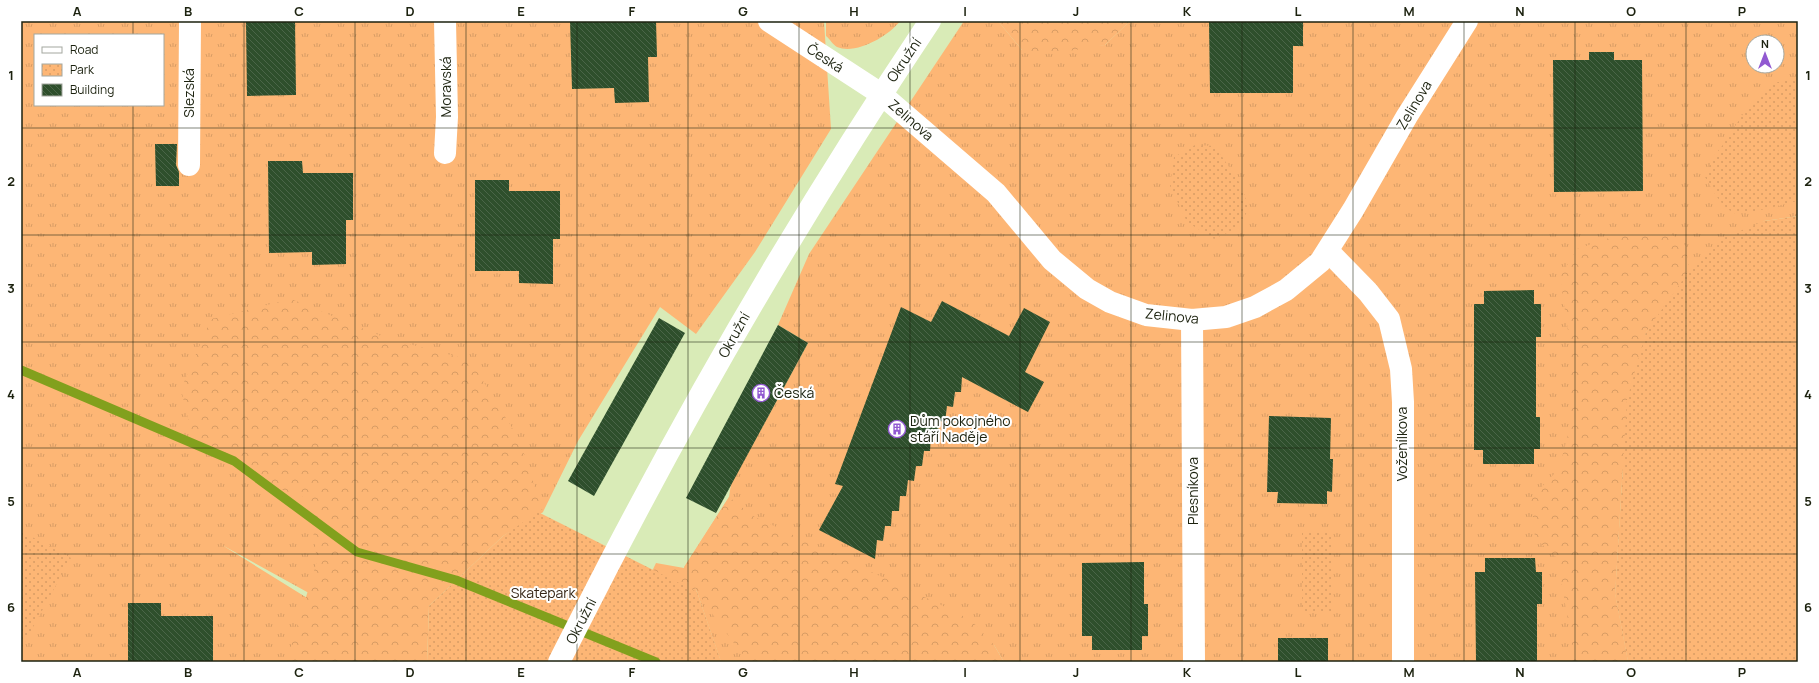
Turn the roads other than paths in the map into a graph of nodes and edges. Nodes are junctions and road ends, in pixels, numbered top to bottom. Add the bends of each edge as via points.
1 (190, 21) edge
2 (445, 21) edge
3 (769, 21) edge
4 (930, 21) edge
5 (1467, 21) edge
6 (881, 94) junction
7 (445, 153) dead end
8 (189, 165) dead end
9 (1328, 251) junction
10 (1192, 320) junction
11 (560, 662) edge
12 (1194, 662) edge
13 (1403, 662) edge

1 - 8 street, Slezská
2 - 7 street, Moravská
3 - 6 street, Česká
4 - 6 street, Okružní
5 - 9 street, Zelinova via 1407,116
6 - 10 street, Zelinova via 996,193 1052,260 1087,289 1110,302 1146,315
6 - 11 street, Okružní via 745,316 629,526
9 - 10 street, Zelinova via 1304,276 1261,304 1226,316
9 - 13 street, Voženílkova via 1368,292 1389,320 1401,369
10 - 12 street, Plesníkova

